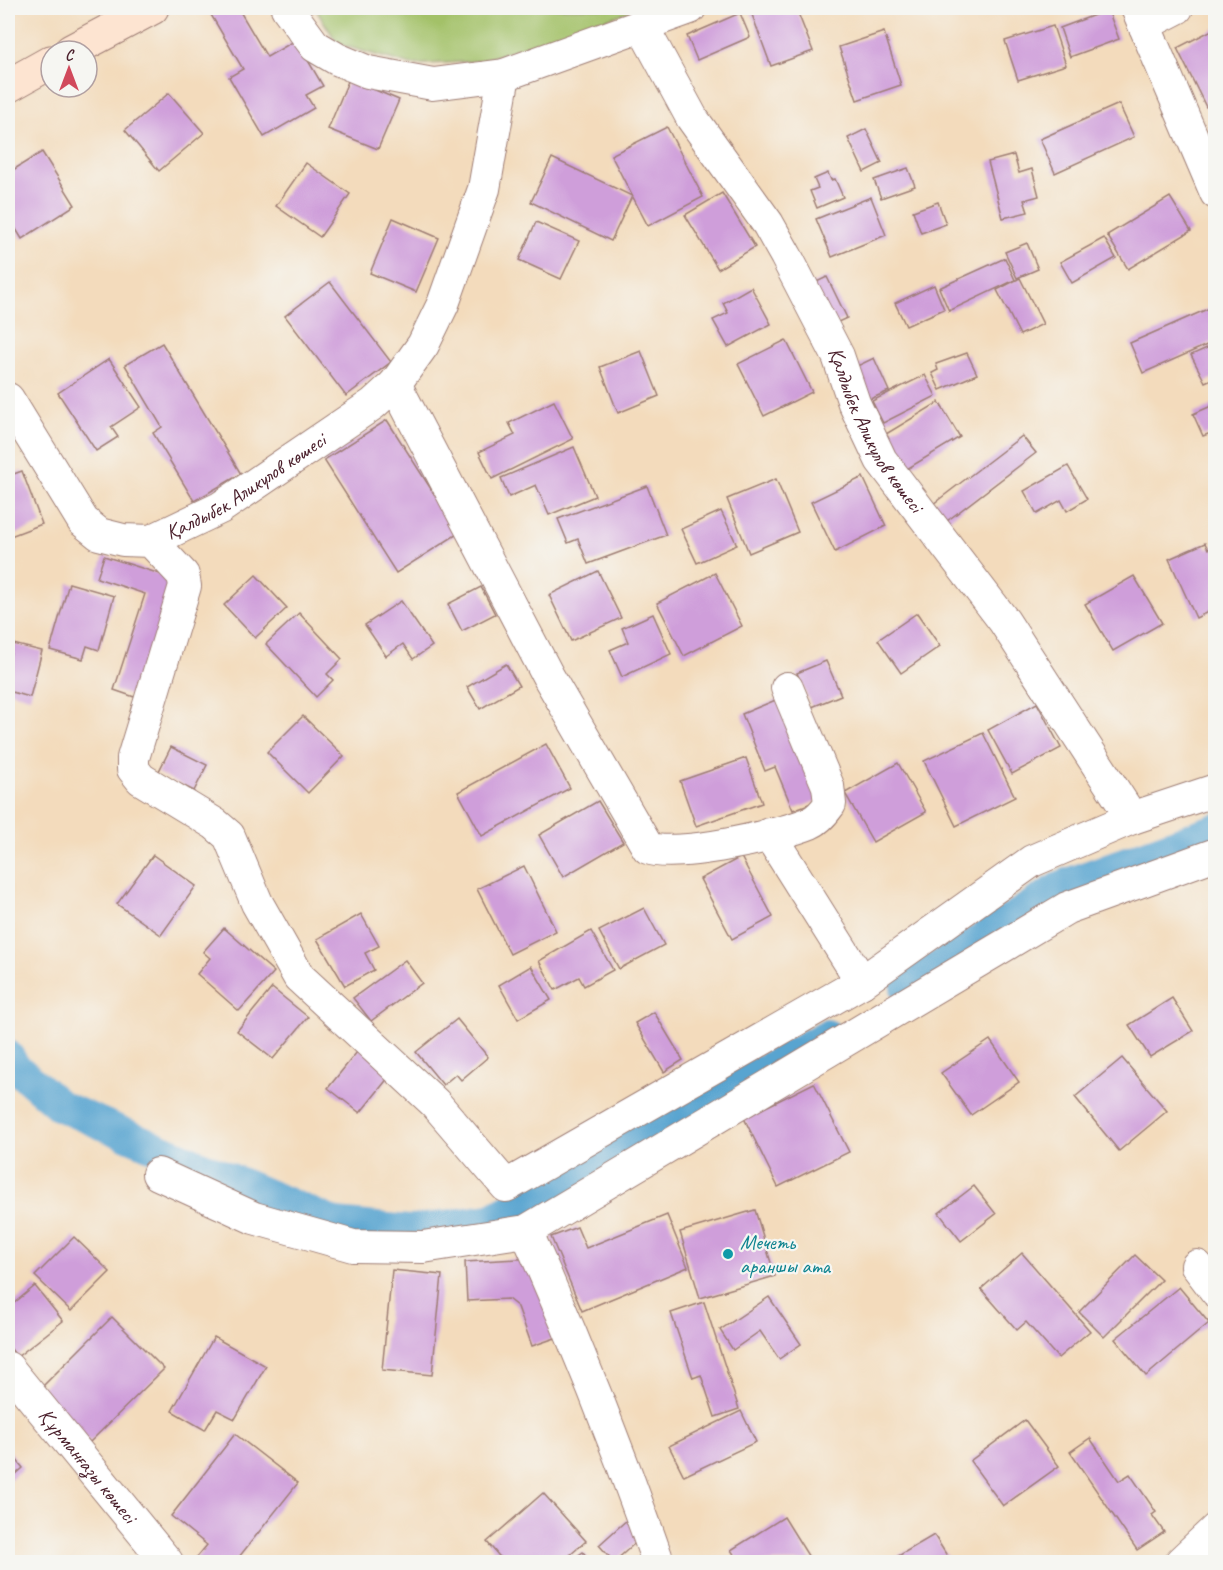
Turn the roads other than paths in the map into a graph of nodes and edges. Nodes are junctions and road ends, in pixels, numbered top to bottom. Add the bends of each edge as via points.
1 (152, 8) edge
2 (286, 8) edge
3 (690, 8) edge
4 (1177, 8) edge
5 (1141, 16) edge
6 (641, 24) junction
7 (94, 39) edge
8 (39, 69) edge
9 (504, 75) junction
10 (8, 86) edge
11 (1215, 193) edge
12 (395, 384) junction
13 (8, 399) edge
14 (151, 541) junction
15 (787, 688) dead end
16 (1215, 790) edge
17 (1132, 818) junction
18 (769, 834) junction
19 (1215, 854) edge
20 (862, 982) junction
21 (158, 1174) dead end
22 (526, 1230) junction
23 (1197, 1266) dead end
24 (1215, 1291) edge
25 (8, 1368) edge
26 (1215, 1529) edge
27 (167, 1563) edge
28 (658, 1563) edge
29 (1181, 1563) edge

1 - 7 main road
2 - 9 street via 315,46 368,72 433,84
3 - 6 street
4 - 5 street
5 - 11 street
6 - 9 street
6 - 17 street, Қалдыбек Аликулов көшесі via 692,118 768,224 791,265 838,356 880,460 1004,621
8 - 10 main road
9 - 12 street, Қалдыбек Аликулов көшесі via 484,189 467,243 423,345
12 - 14 street, Қалдыбек Аликулов көшесі via 373,404 220,508
12 - 18 street via 548,676 643,843 657,852 670,852
13 - 14 street, Қалдыбек Аликулов көшесі via 82,521 99,534
14 - 20 street via 183,575 185,586 133,758 133,769 141,779 230,836 257,903 299,977 435,1103 506,1186
15 - 18 street via 828,786 830,804 811,822
16 - 17 street
17 - 20 street via 1032,861
18 - 20 street
19 - 22 street via 1067,908
21 - 22 street via 254,1218 353,1246 423,1247
22 - 28 street via 570,1329
23 - 24 street
25 - 27 street, Құрманғазы көшесі
26 - 29 street

